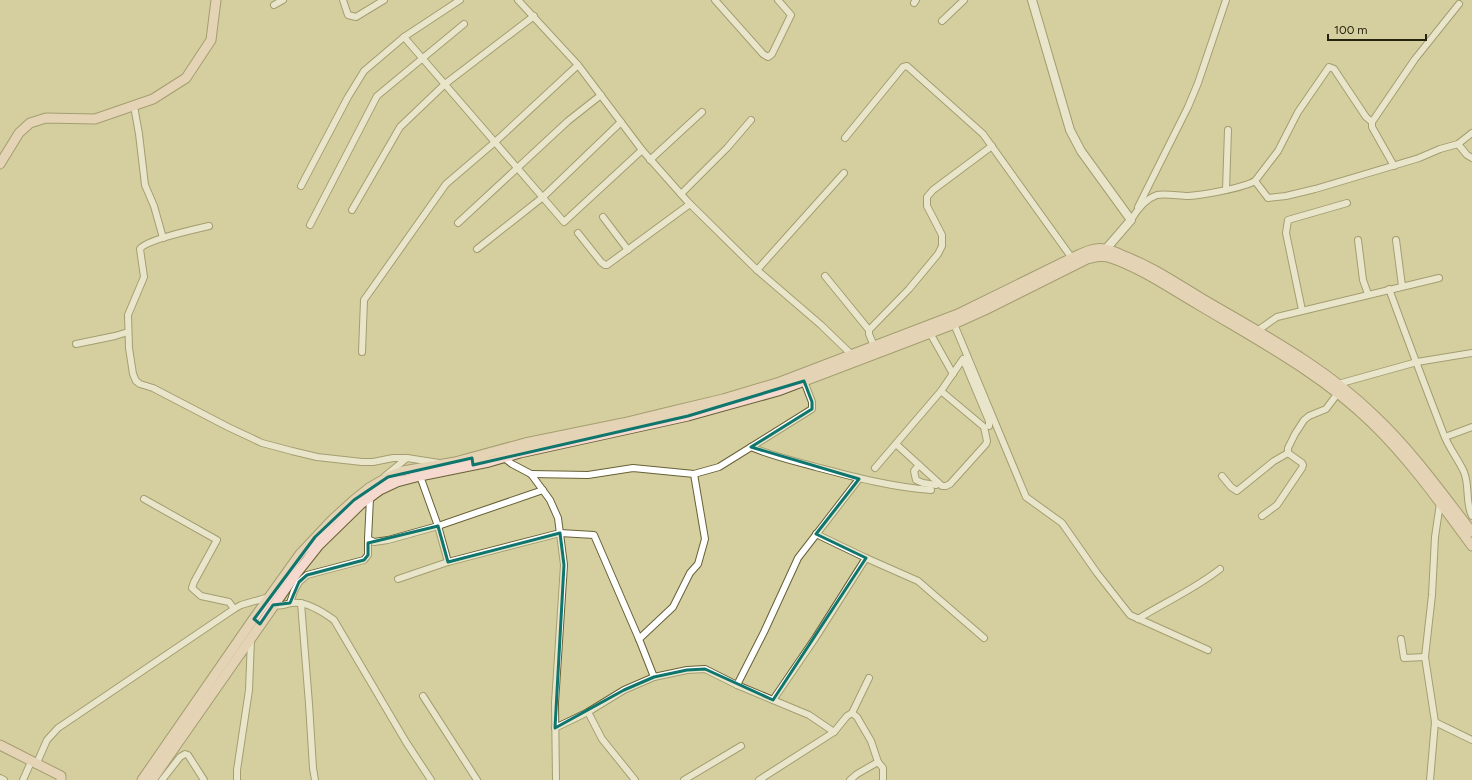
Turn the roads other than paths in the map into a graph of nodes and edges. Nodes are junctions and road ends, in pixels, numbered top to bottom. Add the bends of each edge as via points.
1 (216, 0) edge
2 (283, 0) edge
3 (343, 0) edge
4 (384, 0) edge
5 (460, 0) edge
6 (518, 0) edge
7 (715, 0) edge
8 (778, 0) edge
9 (964, 0) edge
10 (1032, 0) edge
11 (1226, 0) edge
12 (1459, 4) dead end
13 (274, 5) dead end
14 (534, 16) junction
15 (942, 22) dead end
16 (464, 24) dead end
17 (404, 38) junction
18 (423, 58) junction
19 (578, 65) junction
20 (445, 84) junction
21 (600, 95) junction
22 (134, 106) junction
23 (702, 112) dead end
24 (751, 120) dead end
25 (621, 122) junction
26 (1372, 122) junction
27 (1228, 130) dead end
28 (1472, 133) edge
29 (846, 138) dead end
30 (495, 142) junction
31 (1458, 144) junction
32 (992, 146) junction
33 (642, 150) junction
34 (1472, 158) edge
35 (650, 160) junction
36 (0, 164) edge
37 (1394, 166) junction
38 (518, 167) junction
39 (844, 173) dead end
40 (1255, 181) junction
41 (301, 186) dead end
42 (1226, 190) junction
43 (681, 194) junction
44 (543, 197) junction
45 (1347, 203) dead end
46 (690, 204) junction
47 (352, 210) dead end
48 (1136, 210) junction
49 (603, 217) dead end
50 (1131, 220) junction
51 (458, 223) dead end
52 (310, 225) dead end
53 (209, 226) dead end
54 (578, 233) dead end
55 (163, 238) junction
56 (1358, 240) dead end
57 (1396, 240) dead end
58 (477, 249) dead end
59 (628, 250) junction
60 (1105, 253) junction
61 (1074, 261) junction
62 (757, 270) junction
63 (825, 276) dead end
64 (1439, 278) dead end
65 (1402, 286) junction
66 (1389, 289) junction
67 (1368, 294) junction
68 (1302, 310) junction
69 (954, 324) junction
70 (869, 330) junction
71 (1257, 331) junction
72 (128, 332) junction
73 (930, 333) junction
74 (904, 339) junction
75 (76, 344) dead end
76 (874, 346) junction
77 (362, 352) dead end
78 (1472, 353) edge
79 (852, 355) junction
80 (1417, 362) junction
81 (817, 372) junction
82 (952, 374) junction
83 (804, 381) junction
84 (1338, 388) junction
85 (941, 391) junction
86 (989, 426) dead end
87 (1472, 427) edge
88 (1445, 437) junction
89 (896, 444) junction
90 (751, 447) junction
91 (1288, 453) junction
92 (502, 454) junction
93 (407, 458) junction
94 (472, 462) junction
95 (445, 463) junction
96 (919, 465) junction
97 (875, 468) dead end
98 (531, 474) junction
99 (694, 474) junction
100 (420, 476) junction
101 (1222, 476) dead end
102 (384, 479) junction
103 (859, 479) junction
104 (936, 485) dead end
105 (543, 490) junction
106 (931, 490) dead end
107 (370, 498) junction
108 (144, 499) dead end
109 (1440, 503) junction
110 (1262, 516) dead end
111 (1472, 516) edge
112 (438, 526) junction
113 (1472, 532) edge
114 (560, 533) junction
115 (816, 534) junction
116 (368, 539) junction
117 (1472, 546) edge
118 (866, 558) junction
119 (448, 562) junction
120 (1220, 569) dead end
121 (398, 579) dead end
122 (271, 601) junction
123 (301, 603) junction
124 (290, 604) junction
125 (234, 609) junction
126 (1138, 619) junction
127 (257, 621) junction
128 (250, 638) junction
129 (984, 638) dead end
130 (639, 639) junction
131 (1401, 639) dead end
132 (1208, 650) dead end
133 (1425, 657) junction
134 (654, 676) junction
135 (868, 678) dead end
136 (737, 685) junction
137 (423, 696) dead end
138 (773, 700) junction
139 (588, 712) junction
140 (852, 713) junction
141 (1435, 722) junction
142 (555, 728) junction
143 (834, 732) junction
144 (1472, 740) edge
145 (0, 745) edge
146 (741, 746) dead end
147 (878, 762) junction
148 (34, 763) junction
149 (0, 778) edge
150 (633, 779) edge
151 (4, 780) edge
152 (23, 780) edge
153 (61, 780) edge
154 (142, 780) edge
155 (152, 780) edge
156 (162, 780) edge
157 (204, 780) edge
158 (237, 780) edge
159 (315, 780) edge
160 (431, 780) edge
161 (477, 780) edge
162 (556, 780) edge
163 (684, 780) edge
164 (759, 780) edge
165 (850, 780) edge
166 (883, 780) edge
167 (1430, 780) edge

1 - 22 main road via 211,40 186,78 153,100
2 - 13 street
3 - 4 street via 348,15 356,17
5 - 17 street
6 - 14 street
7 - 8 street via 768,57 772,54 791,15
9 - 15 street
10 - 50 street via 1070,130 1081,151
11 - 48 street via 1196,89
12 - 26 street via 1415,60
14 - 19 street
14 - 20 street
16 - 18 street
17 - 18 street
17 - 41 street via 364,71
18 - 20 street
18 - 52 street via 377,96
19 - 21 street
19 - 30 street
20 - 30 street
20 - 47 street via 400,127
21 - 25 street
21 - 38 street
22 - 36 main road via 95,119 46,118 30,123 19,133
22 - 55 street via 145,185
23 - 35 street
24 - 43 street
25 - 33 street
25 - 44 street
26 - 37 street via 1372,127
26 - 40 street via 1334,69 1329,67 1298,112 1278,151
27 - 42 street
28 - 31 street
29 - 32 street via 903,67 907,66 983,134
30 - 38 street
30 - 77 street via 446,184 364,300
31 - 34 street
31 - 37 street
32 - 61 street
32 - 70 street via 927,197 927,206 942,234 942,246 909,289
33 - 35 street
33 - 44 street via 564,222
35 - 43 street
37 - 40 street via 1315,189 1268,198
38 - 44 street
38 - 51 street
39 - 62 street
40 - 42 street via 1249,185
42 - 48 street via 1190,196 1158,195 1147,200
43 - 46 street
44 - 58 street
45 - 68 street via 1288,220 1286,233
46 - 59 street
46 - 62 street
48 - 50 street
49 - 59 street
50 - 60 street
53 - 55 street
54 - 59 street via 605,265
55 - 72 street via 140,249 144,277 128,315
56 - 67 street
57 - 65 street
60 - 61 main road via 1092,249
60 - 71 main road via 1130,258 1156,271
60 - 84 main road via 1167,286
61 - 69 main road via 985,310
61 - 74 main road
62 - 79 street
63 - 70 street
64 - 65 street
65 - 66 street
66 - 67 street
66 - 80 street
67 - 68 street
68 - 71 street via 1277,317
69 - 73 main road
69 - 126 street via 1026,497 1062,523 1130,615
70 - 76 street
71 - 84 main road via 1307,361
72 - 75 street
72 - 93 street via 136,381 228,428 262,443 317,457 373,462
73 - 74 main road
73 - 82 street
74 - 76 main road
74 - 81 main road
76 - 79 main road
78 - 80 street
79 - 81 main road
80 - 84 street
80 - 88 street
81 - 83 main road
81 - 92 main road via 723,399 525,443
82 - 85 street
82 - 86 street via 963,359
83 - 90 street via 812,409
83 - 92 main road via 778,391 688,416 520,453
84 - 91 street via 1326,409 1309,416 1301,423
84 - 109 main road via 1399,452
84 - 113 main road via 1375,416 1408,450
85 - 89 street
85 - 96 street via 984,427 987,441 946,486 942,486
87 - 88 street
88 - 111 street via 1466,478 1467,502
89 - 96 street
89 - 97 street
90 - 99 street via 719,467
90 - 103 street
91 - 101 street via 1237,491
91 - 110 street via 1302,463 1302,468 1277,506
92 - 94 main road
92 - 98 street via 512,464
93 - 95 street
93 - 102 street
94 - 95 main road
94 - 100 main road
95 - 102 main road via 403,471
96 - 104 street via 914,471 916,480
98 - 99 street via 588,475 634,468
98 - 105 street
99 - 130 street via 705,539 698,564 690,573 673,607
100 - 107 main road via 396,482
100 - 112 street
102 - 122 main road via 369,488 332,520 300,554
103 - 106 street
103 - 115 street
105 - 112 street
105 - 114 street via 558,518
107 - 116 street
107 - 122 main road via 318,545
108 - 125 street via 218,540 192,588 201,596 229,602
109 - 117 main road
109 - 133 street
112 - 116 street via 388,540 374,542
112 - 119 street
114 - 119 street
114 - 130 street via 594,535
114 - 142 street via 564,565
115 - 118 street
115 - 136 street via 798,558
116 - 124 street via 368,555 364,560 307,576 299,582
118 - 129 street via 918,581
118 - 138 street
119 - 121 street
120 - 126 street via 1198,586
122 - 124 street via 281,607
122 - 125 street via 241,605
122 - 127 main road
123 - 124 street
123 - 159 street
123 - 160 street via 321,611 334,620
125 - 148 street via 58,728 47,740
126 - 132 street
127 - 128 main road
127 - 154 main road
128 - 155 main road
128 - 158 street via 249,690
130 - 134 street
131 - 133 street via 1404,658
133 - 141 street
134 - 136 street via 704,669
134 - 139 street via 624,690
135 - 140 street
136 - 138 street
137 - 161 street
138 - 143 street via 809,715
139 - 142 street
139 - 150 street via 602,740
140 - 143 street
140 - 147 street via 871,741
141 - 144 street
141 - 167 street
142 - 162 street
143 - 164 street
145 - 148 main road
146 - 163 street
147 - 165 street
147 - 166 street via 883,768
148 - 152 street
148 - 153 main road via 61,776
149 - 151 street
156 - 157 street via 185,754

